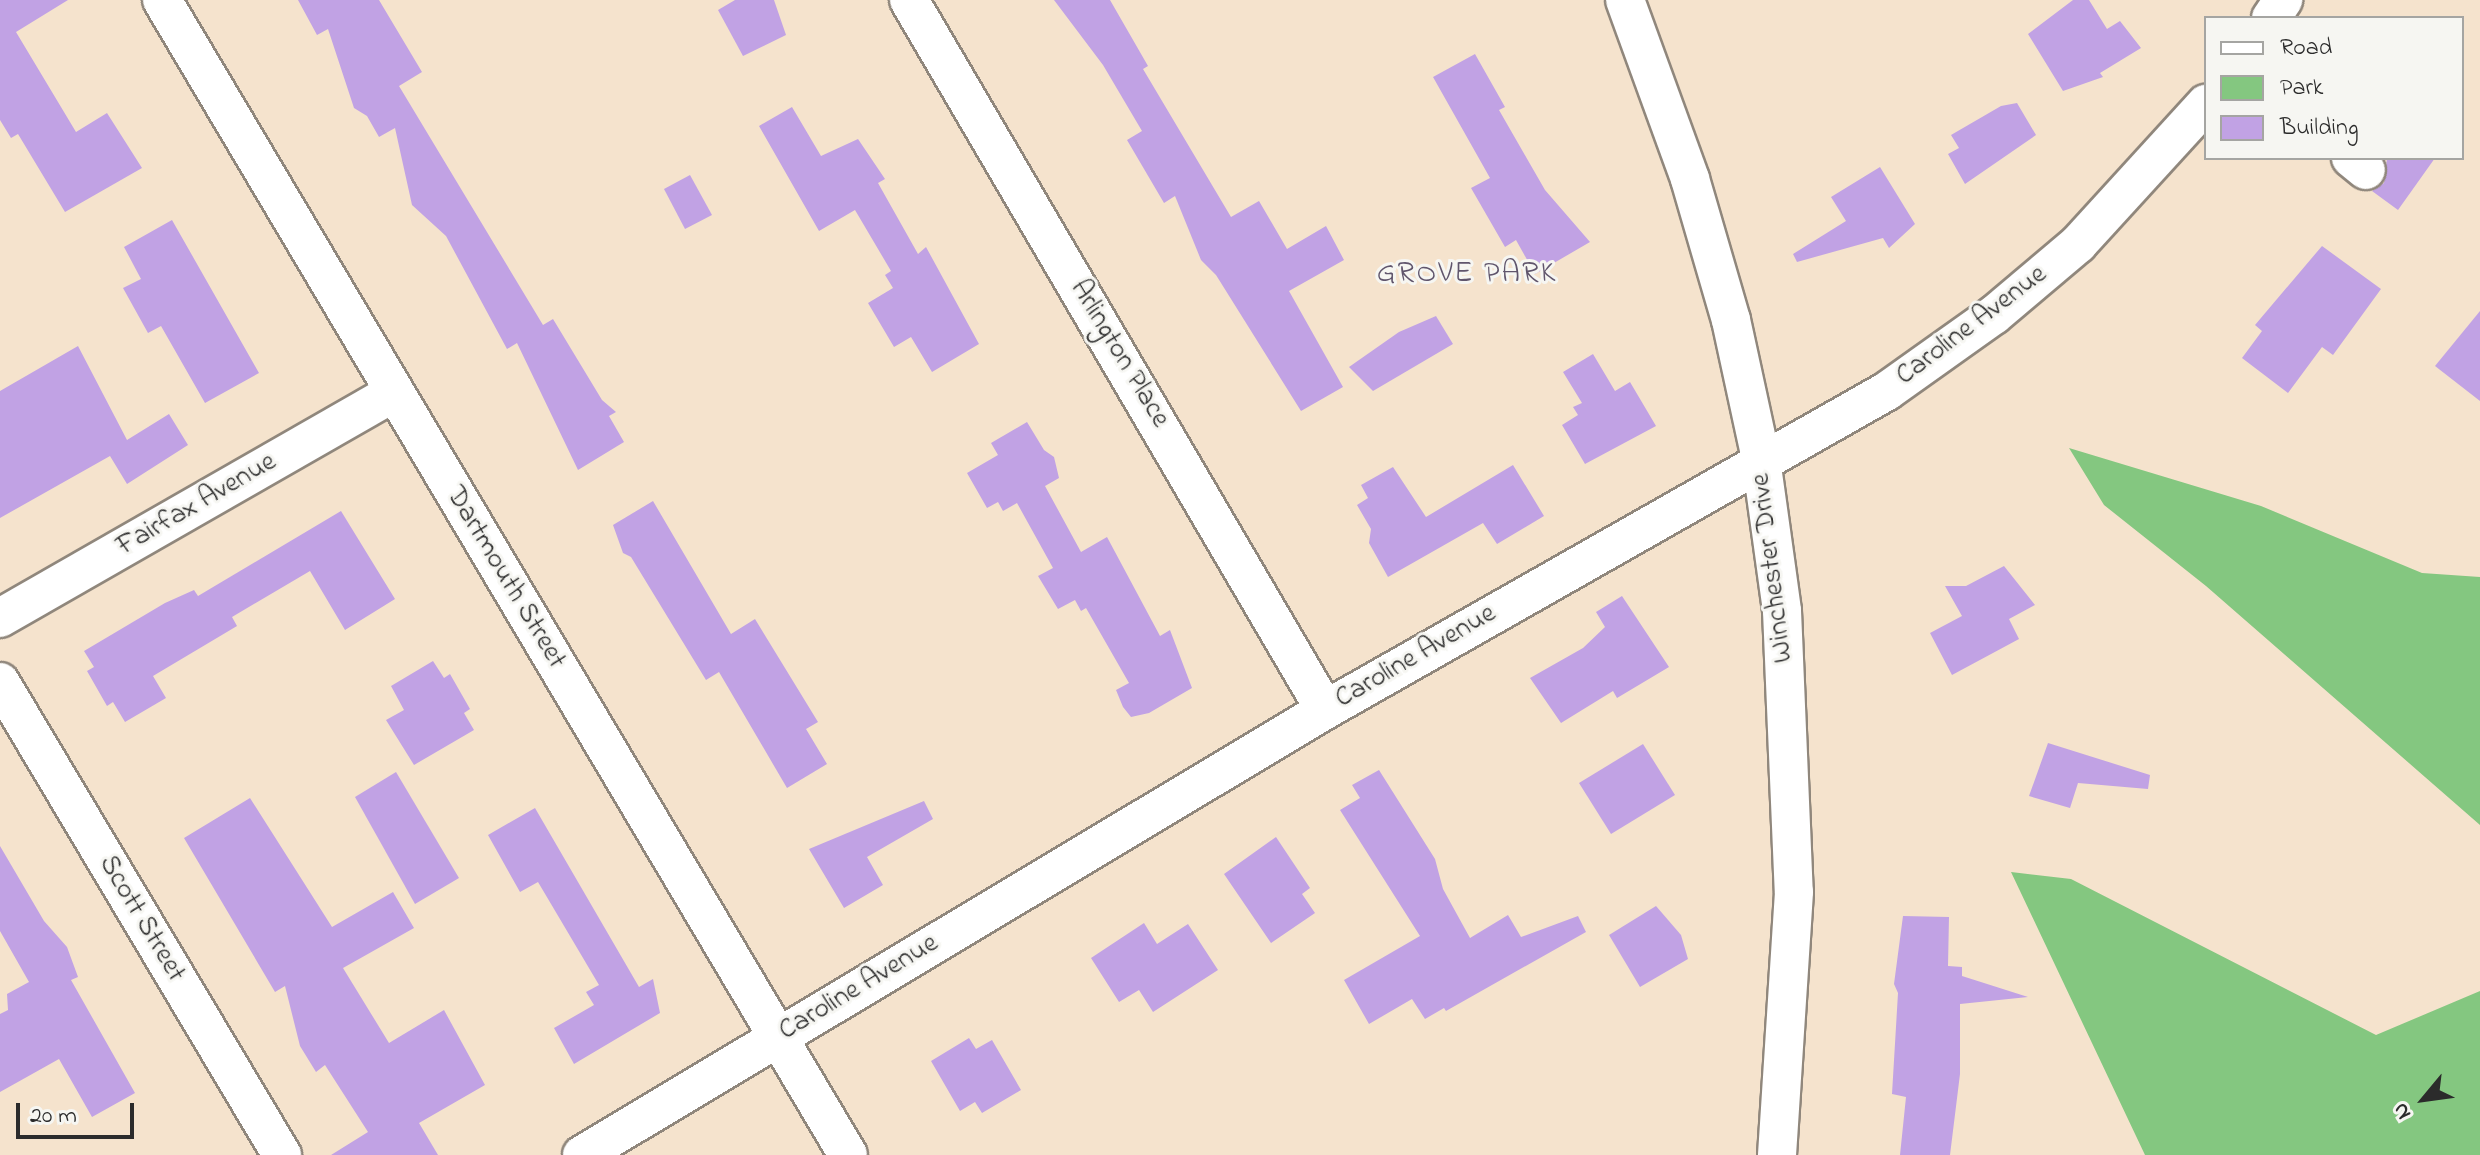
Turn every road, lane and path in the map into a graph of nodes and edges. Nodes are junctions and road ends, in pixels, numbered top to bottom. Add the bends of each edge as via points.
1 (162, 0) edge
2 (909, 0) edge
3 (1625, 0) edge
4 (2204, 106) edge
5 (394, 392) junction
6 (1761, 459) junction
7 (0, 618) edge
8 (0, 682) edge
9 (1325, 710) junction
10 (778, 1037) junction
11 (282, 1155) edge
12 (582, 1155) edge
13 (848, 1155) edge
14 (1777, 1155) edge

1 - 5 street, Dartmouth Street
2 - 9 street, Arlington Place
3 - 6 street, Winchester Drive via 1690,179 1731,320
4 - 6 street, Caroline Avenue via 2078,244 1994,315 1887,391
5 - 7 street, Fairfax Avenue
5 - 10 street, Dartmouth Street
6 - 9 street, Caroline Avenue
6 - 14 street, Winchester Drive via 1782,611 1793,798 1787,1033
8 - 11 street, Scott Street
9 - 10 street, Caroline Avenue
10 - 12 street, Caroline Avenue
10 - 13 street, Dartmouth Street

